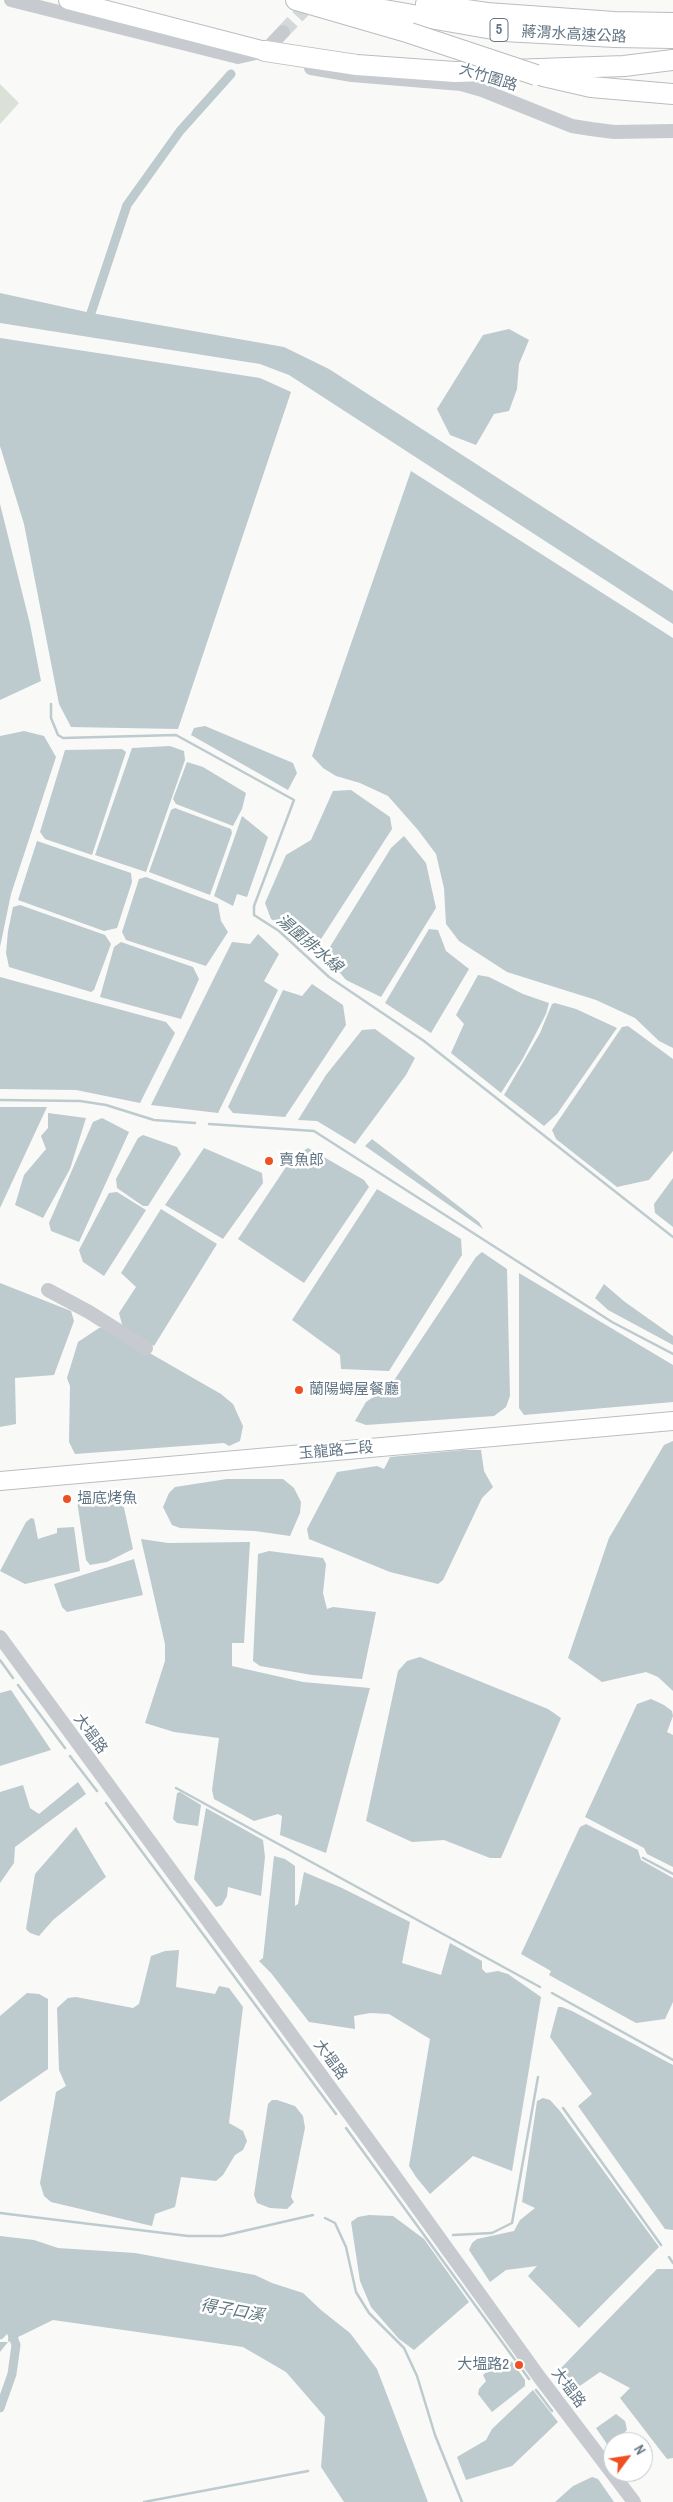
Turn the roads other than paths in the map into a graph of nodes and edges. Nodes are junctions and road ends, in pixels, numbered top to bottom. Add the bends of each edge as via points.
1 (11, 0) edge
2 (68, 0) edge
3 (296, 0) edge
4 (327, 0) edge
5 (400, 0) edge
6 (673, 23) edge
7 (282, 32) tunnel mouth
8 (673, 38) edge
9 (265, 51) junction
10 (673, 60) edge
11 (673, 94) edge
12 (673, 131) edge
13 (48, 1290) dead end
14 (146, 1348) dead end
15 (673, 1421) edge
16 (0, 1481) edge
17 (0, 1637) edge
18 (634, 2502) edge

1 - 9 street via 238,57
2 - 9 main road
3 - 11 highway, bridge via 410,33 536,75 591,86
4 - 8 highway, 蔣渭水高速公路 / 5 via 504,31
5 - 6 highway, 蔣渭水高速公路 / 5 via 487,13
7 - 9 street
9 - 10 highway via 357,65 455,72 624,66
9 - 12 street, 大竹圍路 via 272,60 352,75 461,84 500,96 572,126 614,132
13 - 14 street
15 - 16 main road, 玉龍路二段
17 - 18 street, 大塭路 via 540,2378

